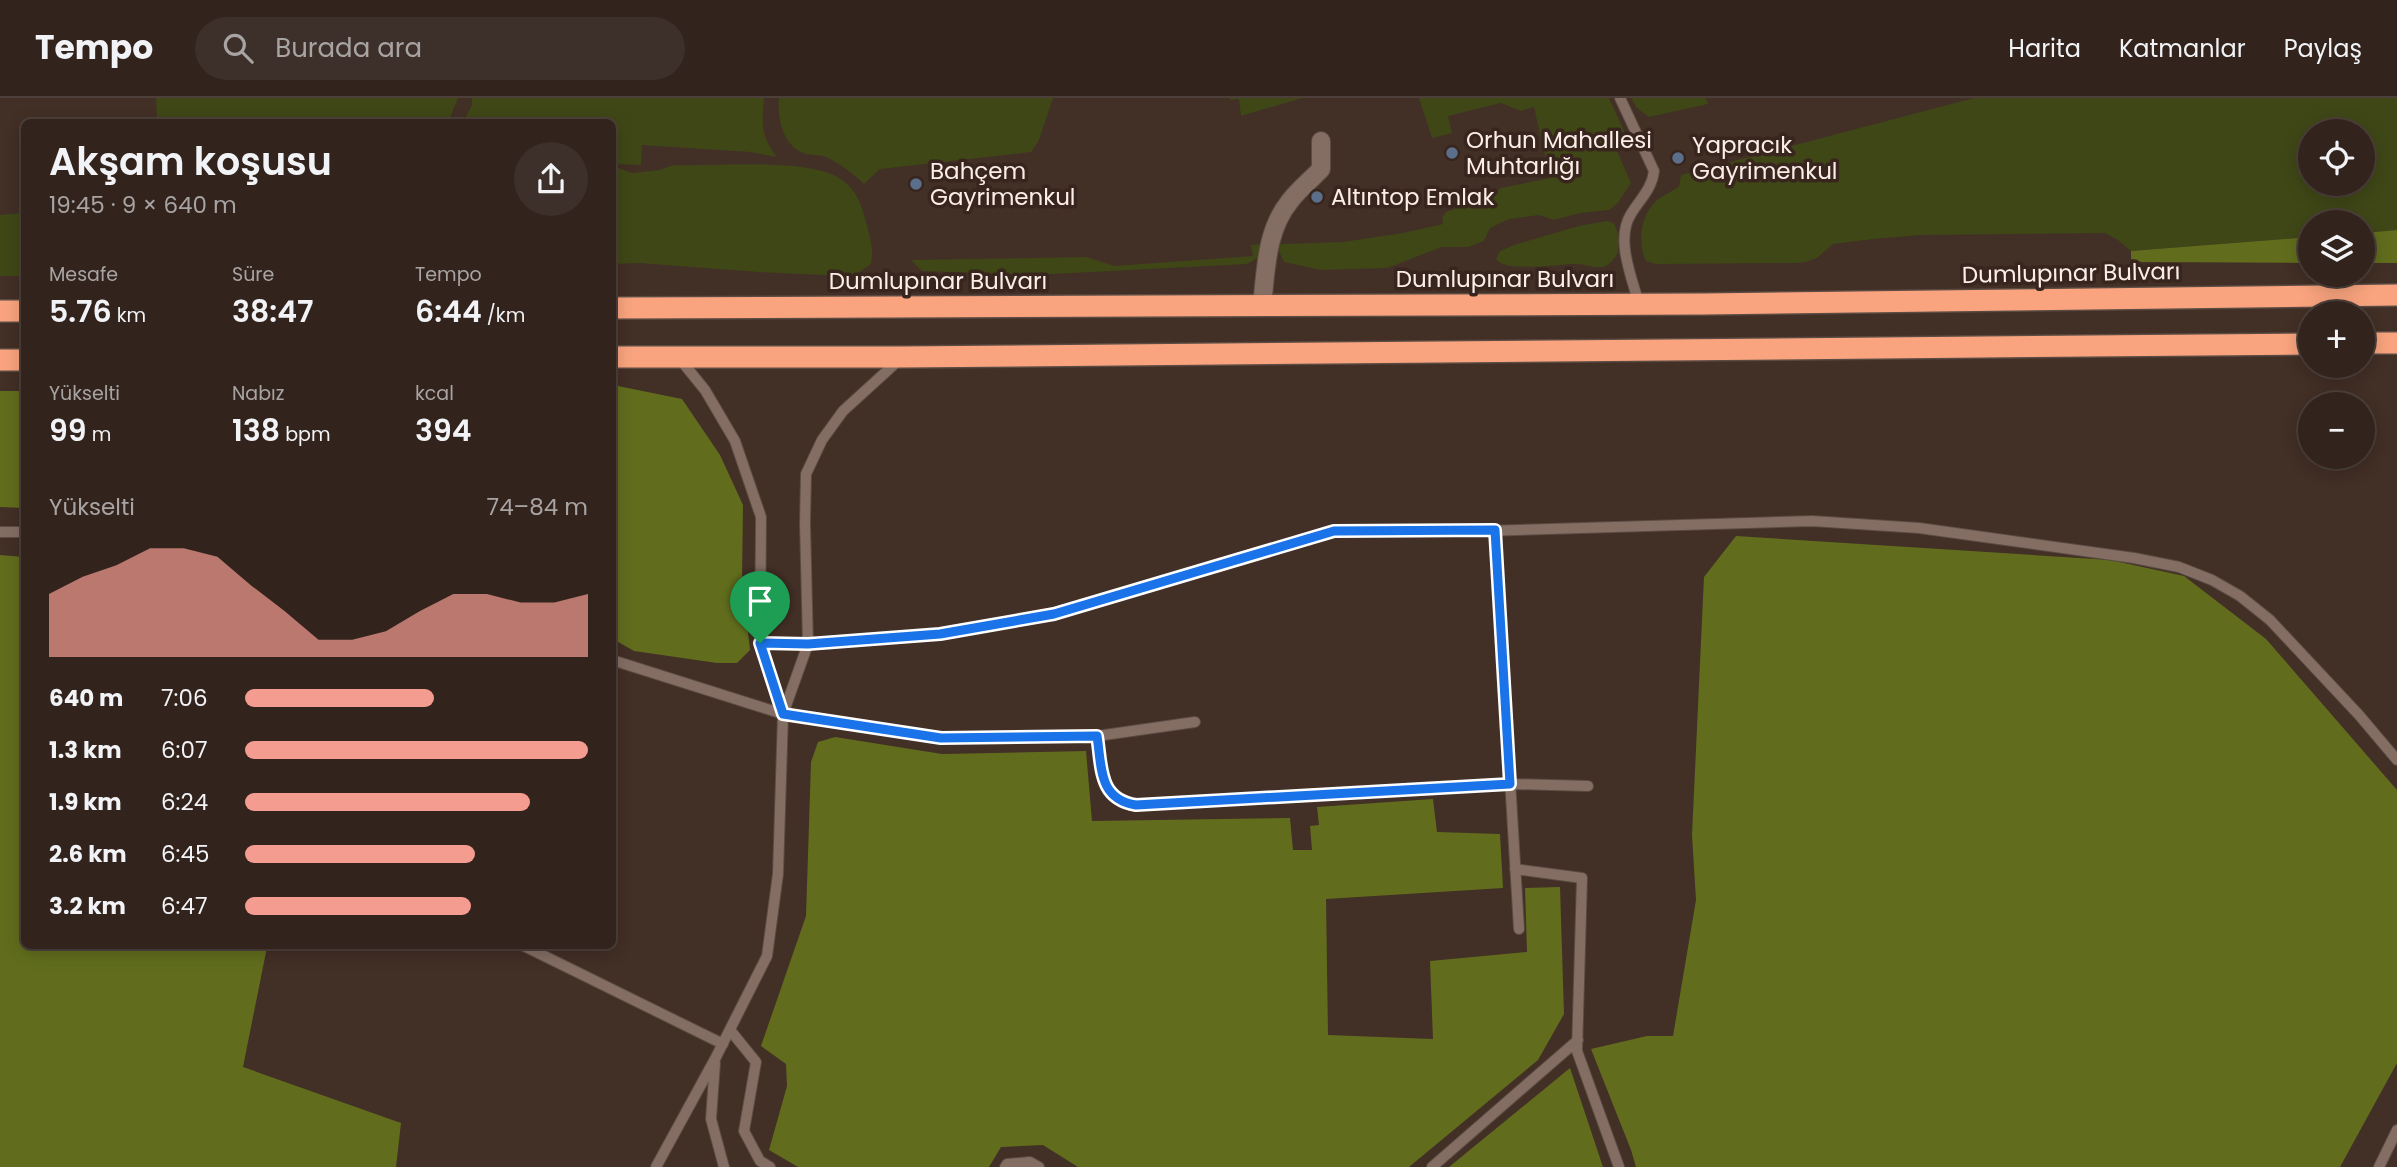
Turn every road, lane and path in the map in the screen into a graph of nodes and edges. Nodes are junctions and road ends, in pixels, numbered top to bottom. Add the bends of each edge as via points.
1 (1620, 98) edge
2 (1321, 141) dead end
3 (2397, 295) edge
4 (1639, 304) junction
5 (1262, 306) junction
6 (616, 308) edge
7 (0, 311) edge
8 (21, 311) edge
9 (2375, 343) edge
10 (2397, 343) edge
11 (2298, 344) edge
12 (616, 357) edge
13 (678, 357) junction
14 (901, 357) junction
15 (0, 360) edge
16 (21, 360) edge
17 (1495, 530) junction
18 (0, 532) edge
19 (21, 532) edge
20 (760, 643) junction
21 (808, 644) junction
22 (616, 661) edge
23 (783, 714) junction
24 (1195, 722) dead end
25 (1097, 736) junction
26 (2397, 760) edge
27 (1510, 784) junction
28 (1588, 786) dead end
29 (1515, 869) junction
30 (1519, 929) dead end
31 (530, 949) edge
32 (730, 1030) junction
33 (1578, 1040) junction
34 (723, 1044) junction
35 (715, 1059) junction
36 (2397, 1130) edge
37 (656, 1167) edge
38 (724, 1167) edge
39 (769, 1167) edge
40 (1005, 1167) edge
41 (1039, 1167) edge
42 (1432, 1167) edge
43 (1619, 1167) edge
44 (2379, 1167) edge

1 - 4 lane via 1654,171 1653,181 1624,230
2 - 5 street via 1321,169 1289,201 1269,244
3 - 4 highway, Dumlupınar Bulvarı
4 - 5 highway, Dumlupınar Bulvarı
5 - 6 highway, Dumlupınar Bulvarı
7 - 8 highway
9 - 10 highway
11 - 14 highway
12 - 13 highway
13 - 14 highway
13 - 20 lane via 705,390 735,441 761,517
14 - 21 lane via 843,411 806,474
15 - 16 highway
17 - 21 lane via 1334,531 1054,614 940,634
17 - 26 lane via 1825,522 1919,528 2179,567 2240,596 2270,620
17 - 27 lane
18 - 19 lane
20 - 21 lane
20 - 23 lane
21 - 23 lane
22 - 23 lane
23 - 25 lane via 941,738
23 - 32 lane via 778,874 767,956
24 - 25 lane
25 - 27 lane via 1105,786 1121,803 1136,805
27 - 28 lane
27 - 29 lane
29 - 30 lane
29 - 33 lane via 1582,878
31 - 34 lane
32 - 34 lane
32 - 39 lane via 756,1062 744,1131 760,1161
33 - 42 lane
33 - 43 lane via 1577,1051
34 - 35 lane
35 - 37 lane
35 - 38 lane via 711,1119
36 - 44 lane
40 - 41 lane via 1030,1162

